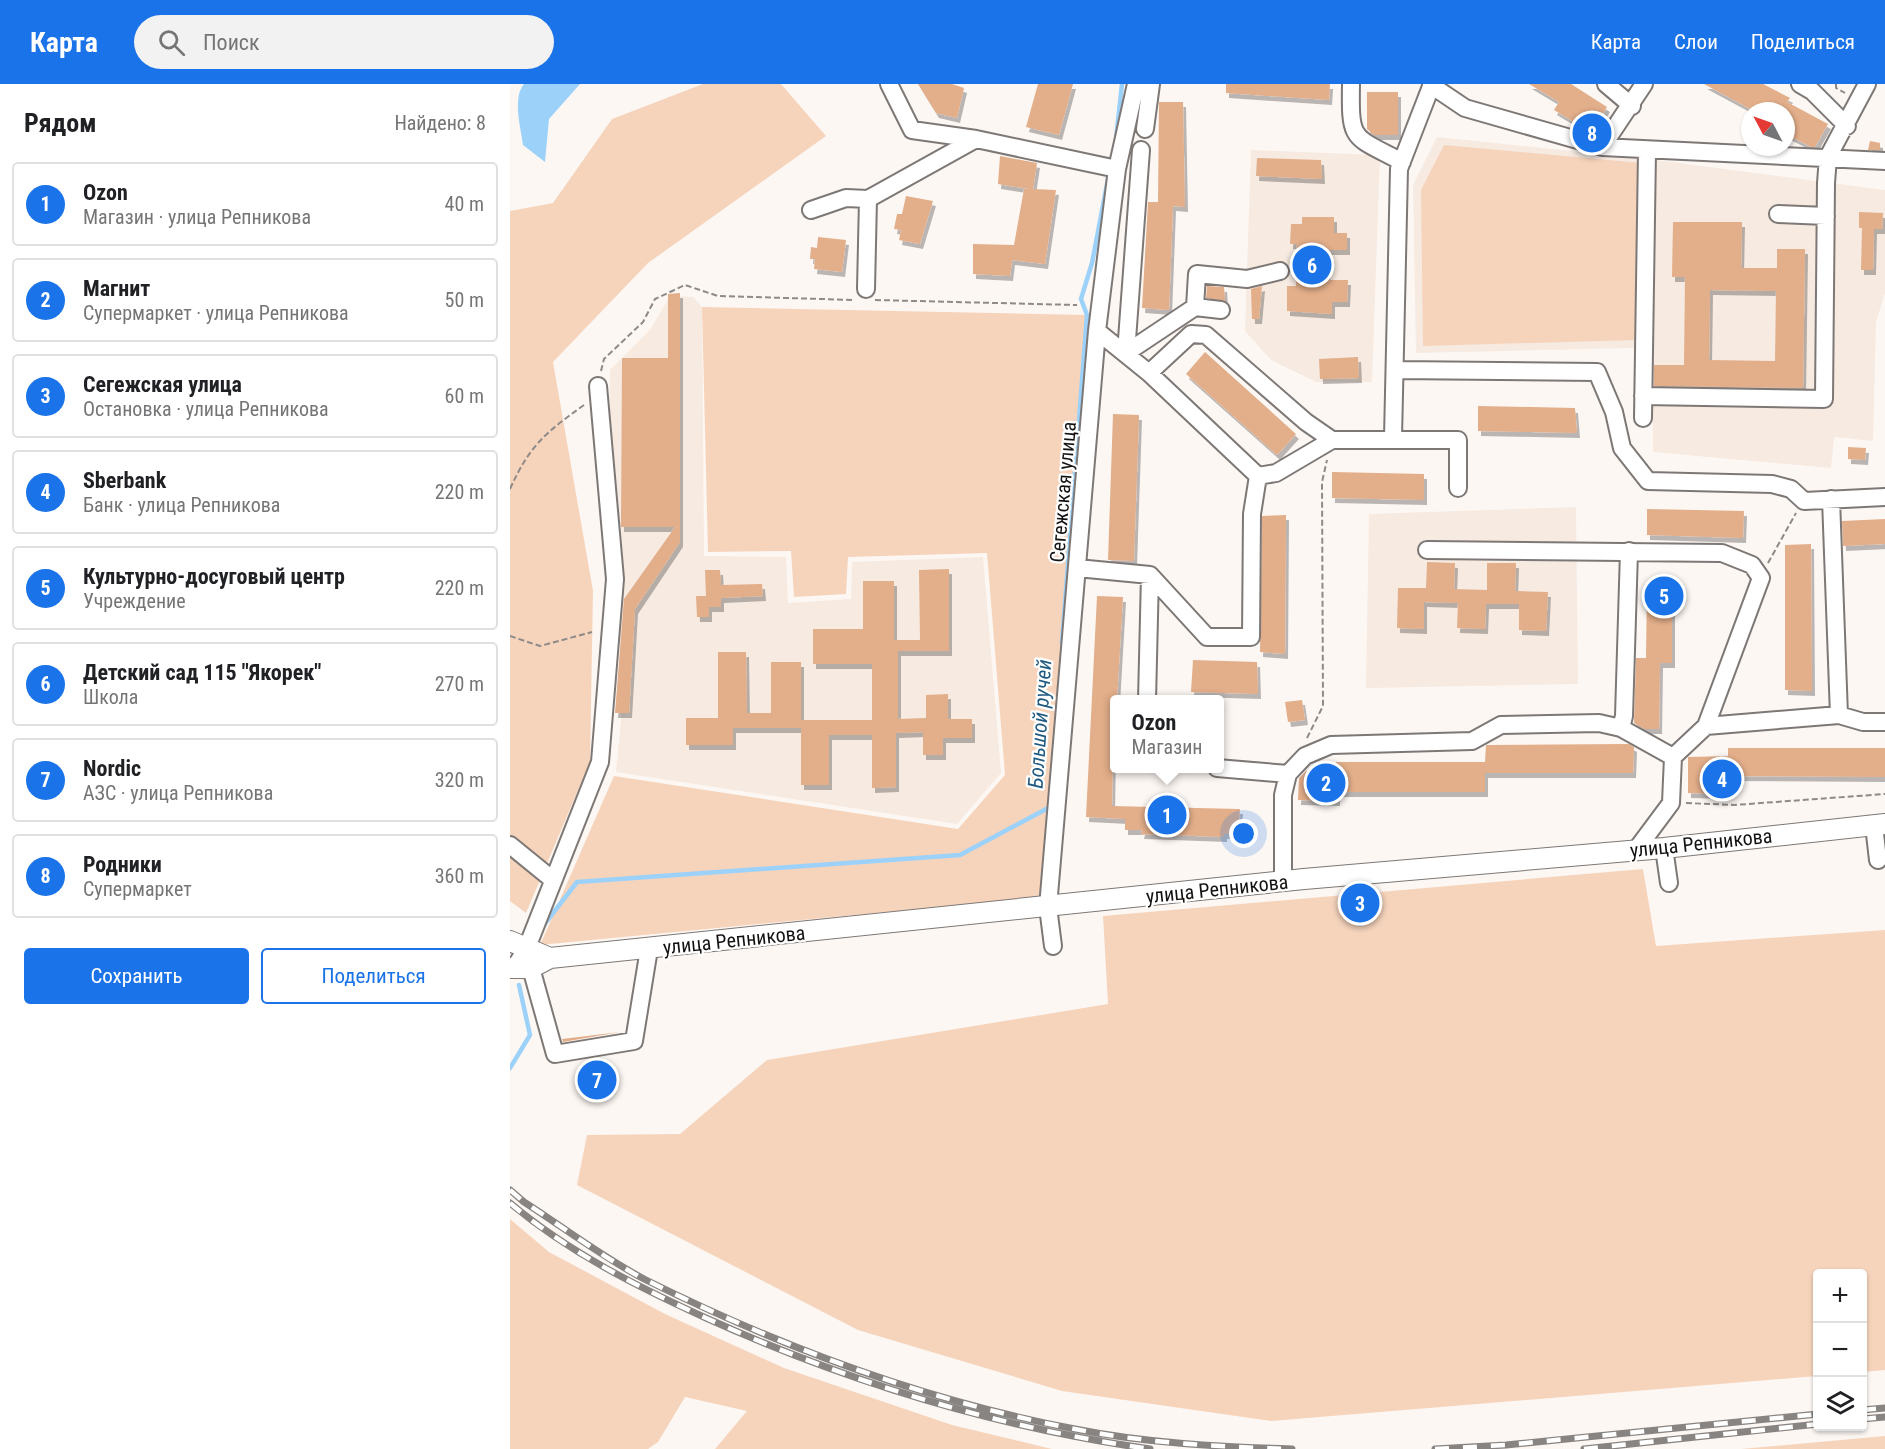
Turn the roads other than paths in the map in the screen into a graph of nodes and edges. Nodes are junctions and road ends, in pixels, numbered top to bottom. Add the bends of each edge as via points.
1 (889, 84) edge
2 (1136, 84) edge
3 (1151, 84) edge
4 (1351, 84) edge
5 (1606, 84) edge
6 (1644, 84) edge
7 (1800, 84) edge
8 (1867, 84) edge
9 (1432, 85) edge
10 (1632, 106) junction
11 (1847, 126) junction
12 (1145, 129) dead end
13 (976, 139) junction
14 (1602, 147) junction
15 (1142, 150) dead end
16 (1647, 151) junction
17 (1828, 158) junction
18 (1885, 161) edge
19 (1402, 162) junction
20 (1117, 169) junction
21 (868, 199) junction
22 (811, 210) dead end
23 (1778, 214) dead end
24 (1826, 216) junction
25 (1280, 271) dead end
26 (867, 296) road end
27 (1194, 307) junction
28 (1221, 310) dead end
29 (1097, 331) junction
30 (1126, 353) junction
31 (1396, 370) junction
32 (1149, 373) junction
33 (598, 386) road end
34 (1643, 396) junction
35 (1643, 418) dead end
36 (1393, 438) junction
37 (1332, 440) junction
38 (1258, 476) junction
39 (1458, 488) dead end
40 (1885, 497) edge
41 (1831, 499) junction
42 (1427, 550) dead end
43 (1629, 551) junction
44 (1077, 568) junction
45 (1150, 574) junction
46 (1147, 695) edge
47 (1839, 715) junction
48 (1885, 722) edge
49 (1706, 726) junction
50 (1621, 728) junction
51 (1673, 757) junction
52 (1224, 769) edge
53 (1288, 774) junction
54 (1880, 824) edge
55 (510, 844) edge
56 (1664, 848) junction
57 (1636, 850) junction
58 (1878, 860) dead end
59 (553, 880) junction
60 (1283, 882) junction
61 (1669, 883) dead end
62 (1048, 907) junction
63 (1053, 946) dead end
64 (649, 949) junction
65 (518, 959) edge

1 - 13 street via 912,130
2 - 20 street, Сегежская улица
3 - 12 street
4 - 19 street via 1350,122 1356,136
5 - 10 street
6 - 10 street
7 - 11 street
8 - 11 street
9 - 14 street via 1465,108
9 - 19 street
10 - 14 street
11 - 17 street
13 - 20 street
13 - 21 street
14 - 16 street
15 - 30 street
16 - 17 street
16 - 34 street
17 - 18 street
17 - 24 street
19 - 31 street
20 - 29 street, Сегежская улица
21 - 22 street via 846,198
21 - 26 street
23 - 24 street
24 - 34 street via 1824,399
25 - 27 street via 1247,279 1197,274
27 - 28 street
27 - 30 street
29 - 30 street
29 - 44 street, Сегежская улица
30 - 32 street
31 - 36 street
31 - 41 street via 1597,372 1614,412 1622,448 1648,481 1772,484 1791,489 1804,501
32 - 37 street via 1191,334 1206,335
32 - 38 street
33 - 59 street via 615,579 600,762
34 - 35 street
36 - 37 street
36 - 39 street via 1458,440
37 - 38 street via 1276,473
38 - 45 street via 1252,514 1251,638 1208,637
40 - 41 street
41 - 47 street
42 - 43 street
43 - 49 street via 1722,553 1752,565 1761,578
43 - 50 street
44 - 45 street
44 - 62 street, Сегежская улица
45 - 46 street
47 - 48 street via 1863,722
47 - 49 street
49 - 51 street
50 - 51 street
50 - 53 street via 1599,723 1501,725 1472,741 1331,745 1305,756
51 - 57 street via 1671,803
52 - 53 street
53 - 60 street via 1283,795
54 - 56 main road, улица Репникова
54 - 58 street
55 - 59 street
56 - 57 main road, улица Репникова
56 - 61 street
57 - 60 main road, улица Репникова
59 - 65 street
60 - 62 main road, улица Репникова
62 - 63 street, Сегежская улица
62 - 64 main road, улица Репникова
64 - 65 main road, улица Репникова
64 - 65 street via 634,1041 555,1054

